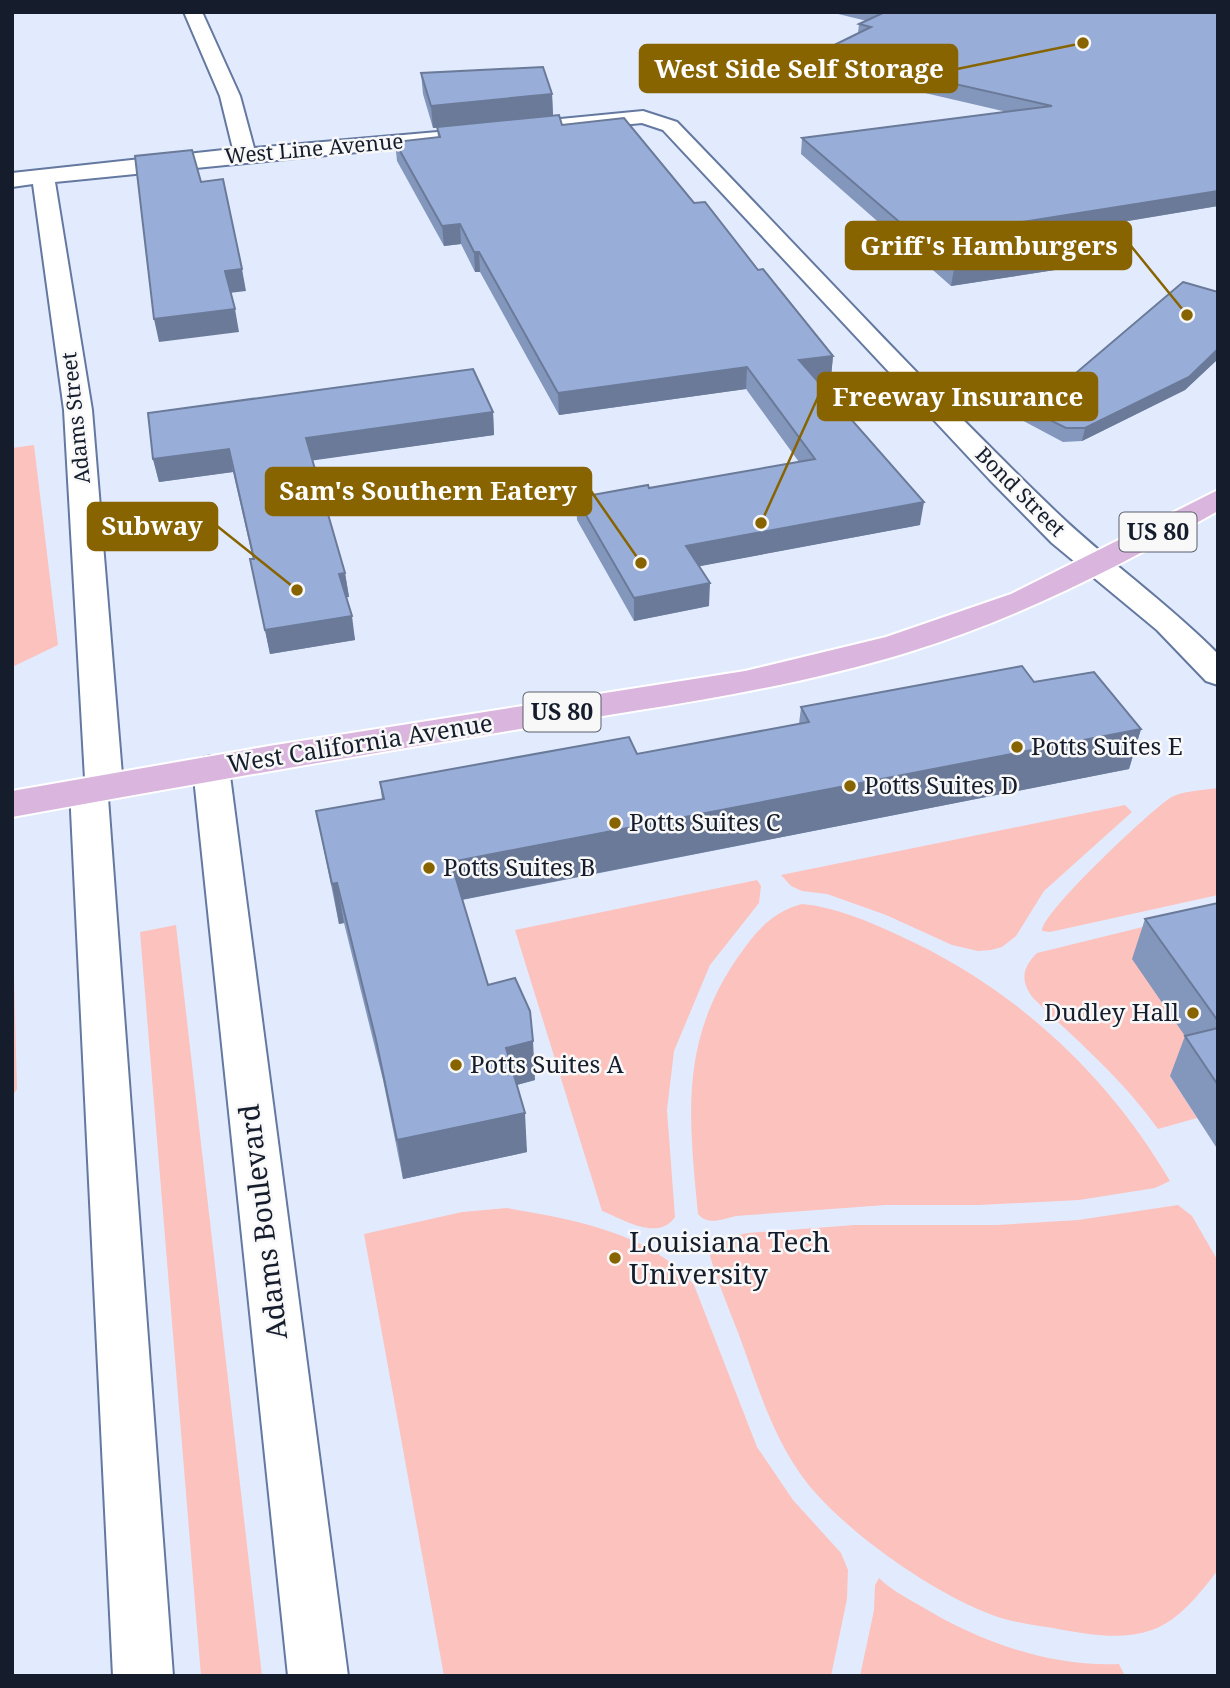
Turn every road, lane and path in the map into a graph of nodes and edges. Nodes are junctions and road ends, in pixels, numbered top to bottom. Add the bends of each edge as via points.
1 (193, 12) edge
2 (657, 119) joint
3 (245, 155) junction
4 (43, 177) junction
5 (12, 180) edge
6 (1218, 499) edge
7 (1097, 565) junction
8 (1218, 674) edge
9 (211, 768) junction
10 (96, 788) junction
11 (12, 804) edge
12 (143, 1676) edge
13 (318, 1676) edge

1 - 3 street via 230,96
2 - 3 street, West Line Avenue via 616,118
2 - 7 street, Bond Street via 670,126 1000,474
3 - 4 street, West Line Avenue
4 - 5 street, West Line Avenue
4 - 10 street, Adams Street via 78,410
6 - 7 main road, West California Avenue / US 80
7 - 8 street, Bond Street via 1169,623
7 - 9 main road, West California Avenue / US 80 via 1022,601 897,645 745,682
9 - 10 main road, West California Avenue / US 80
9 - 13 street, Adams Boulevard
10 - 11 main road, West California Avenue / US 80
10 - 12 street

